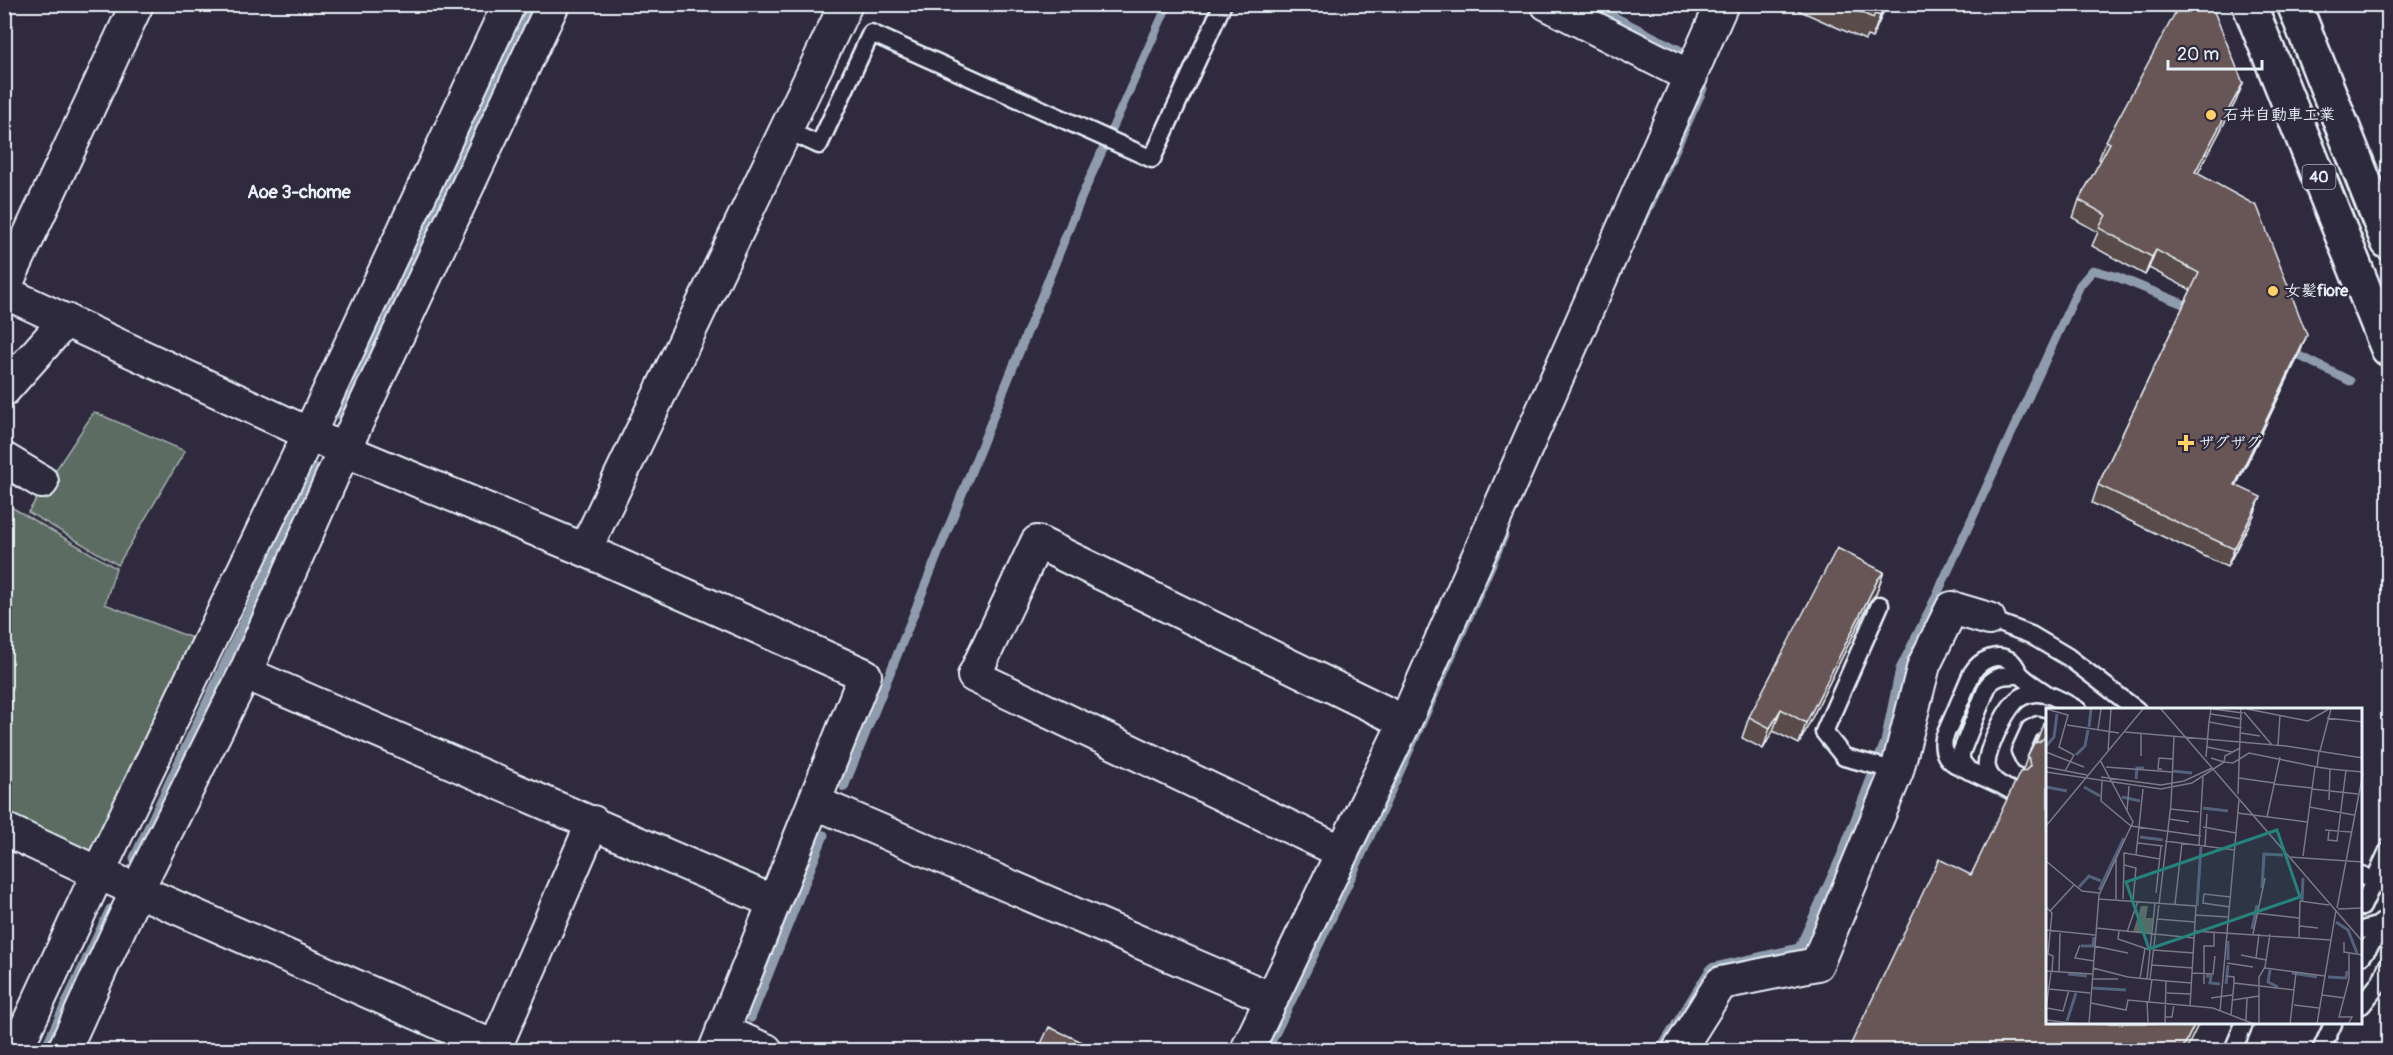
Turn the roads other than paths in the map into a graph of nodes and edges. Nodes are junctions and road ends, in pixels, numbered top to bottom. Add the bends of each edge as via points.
1 (137, 4) edge
2 (509, 4) edge
3 (554, 4) edge
4 (846, 4) edge
5 (1222, 4) edge
6 (1547, 4) edge
7 (1722, 4) edge
8 (2249, 4) edge
9 (2294, 4) edge
10 (1691, 77) junction
11 (786, 130) junction
12 (2388, 242) edge
13 (4, 290) edge
14 (66, 320) junction
15 (2388, 350) edge
16 (4, 390) edge
17 (309, 434) junction
18 (345, 450) junction
19 (4, 459) edge
20 (42, 482) dead end
21 (585, 550) junction
22 (1880, 605) dead end
23 (1989, 619) joint
24 (245, 673) junction
25 (2047, 694) junction
26 (2074, 708) edge
27 (2134, 708) edge
28 (1405, 722) junction
29 (2046, 728) edge
30 (2025, 761) dead end
31 (1893, 770) junction
32 (814, 802) junction
33 (592, 822) junction
34 (4, 829) edge
35 (2388, 851) edge
36 (1342, 852) junction
37 (98, 873) junction
38 (2374, 881) edge
39 (137, 890) junction
40 (774, 902) junction
41 (2363, 903) edge
42 (2388, 919) edge
43 (2363, 930) edge
44 (2363, 953) edge
45 (2388, 965) edge
46 (1272, 999) junction
47 (2363, 1003) edge
48 (2243, 1025) edge
49 (2332, 1025) edge
50 (718, 1041) edge
51 (498, 1049) edge
52 (16, 1050) edge
53 (64, 1050) edge
54 (766, 1050) edge
55 (1247, 1050) edge
56 (1679, 1050) edge
57 (2233, 1050) edge
58 (2321, 1050) edge

1 - 13 street
2 - 17 street
3 - 18 street
4 - 11 street
5 - 11 lane via 1152,159 871,33 819,145
6 - 10 street
7 - 10 street
8 - 15 main road, 40
9 - 12 main road, 40
10 - 28 street
11 - 21 street
13 - 14 street
14 - 16 street
14 - 17 street
17 - 18 street
17 - 37 street
18 - 21 street
18 - 24 street
19 - 20 street
21 - 32 street via 865,675
22 - 31 lane via 1824,732 1844,757
23 - 27 lane via 2031,635 2068,657
23 - 31 street via 1952,608 1924,665
24 - 33 street
24 - 39 street
25 - 25 lane via 2026,695 2007,712 1987,756 1990,774 2004,787 1949,760 1945,754 1943,744 1972,674 1984,660 1998,657 2012,662 2021,675
25 - 26 lane
28 - 36 street
28 - 36 street via 1037,542 1027,562 974,676
29 - 30 lane via 2038,725 2030,729 2020,751
31 - 56 street via 1817,964 1721,983
32 - 40 street
32 - 46 street
33 - 40 street
33 - 51 street
34 - 37 street
35 - 38 lane
36 - 46 street
37 - 39 street
37 - 52 street
38 - 41 lane
39 - 51 street
39 - 53 street
40 - 50 street
42 - 43 lane
42 - 44 lane
45 - 47 lane via 2381,981
46 - 55 street
48 - 57 lane
49 - 58 lane
50 - 54 street

